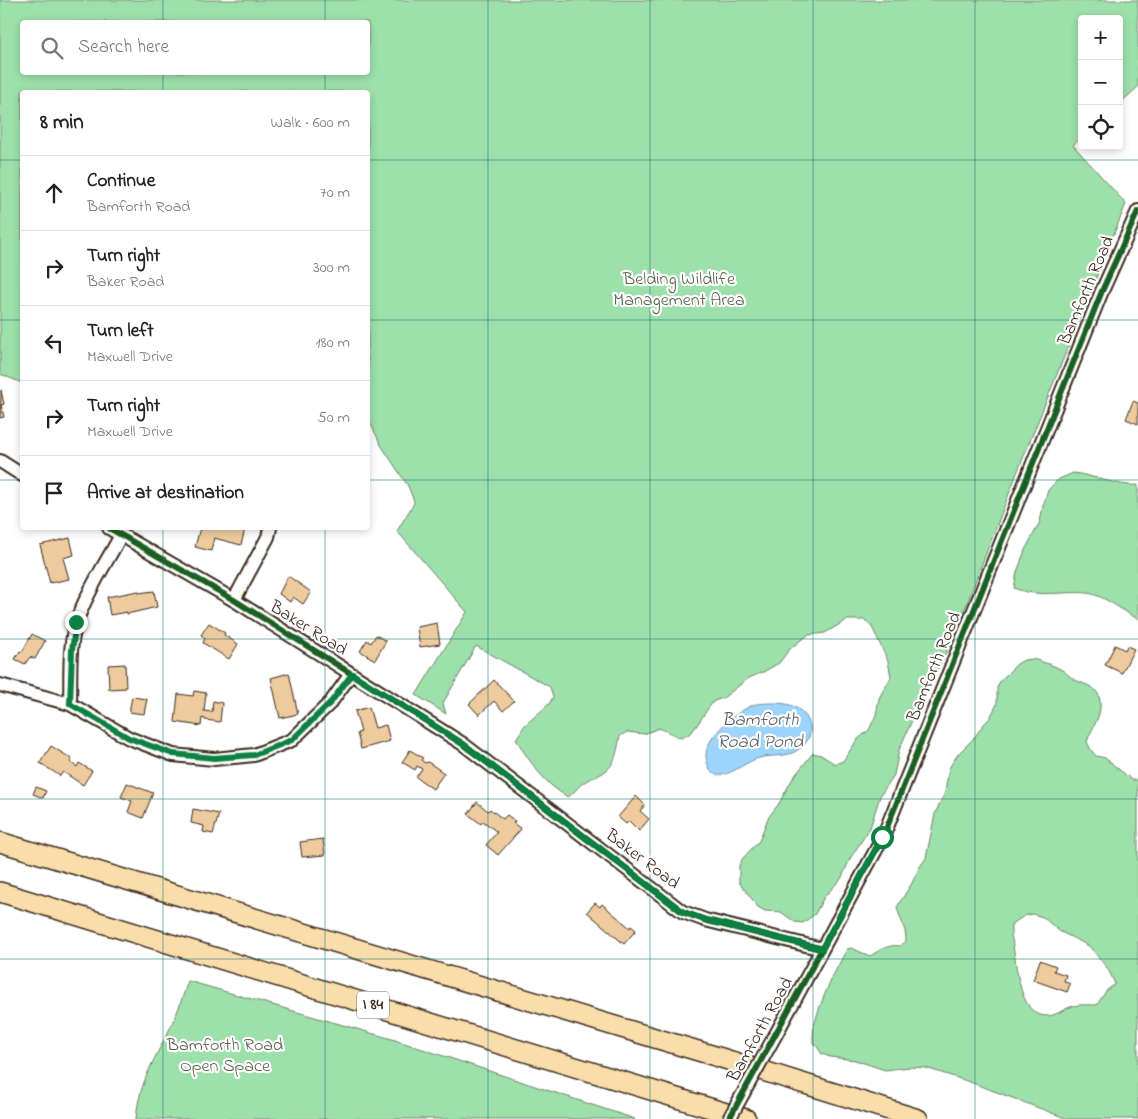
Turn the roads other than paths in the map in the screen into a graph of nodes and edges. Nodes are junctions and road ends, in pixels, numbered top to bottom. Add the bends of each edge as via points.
1 (1138, 211) edge
2 (0, 461) edge
3 (20, 474) edge
4 (112, 530) edge
5 (270, 530) edge
6 (121, 535) junction
7 (234, 600) junction
8 (352, 674) junction
9 (0, 685) edge
10 (70, 704) junction
11 (0, 842) edge
12 (0, 892) edge
13 (822, 949) junction
14 (730, 1119) edge
15 (746, 1119) edge
16 (918, 1119) edge

1 - 13 street, Bamforth Road via 1102,291 882,837
2 - 3 street
4 - 6 street, Baker Road
5 - 7 street
6 - 7 street, Baker Road
6 - 10 street via 76,622
7 - 8 street, Baker Road
8 - 10 street via 331,702 292,740 254,755 214,758 173,754 129,738
8 - 13 street, Baker Road via 463,744 683,912
9 - 10 street
11 - 16 highway
12 - 15 highway, I 84
13 - 14 street, Bamforth Road, bridge

